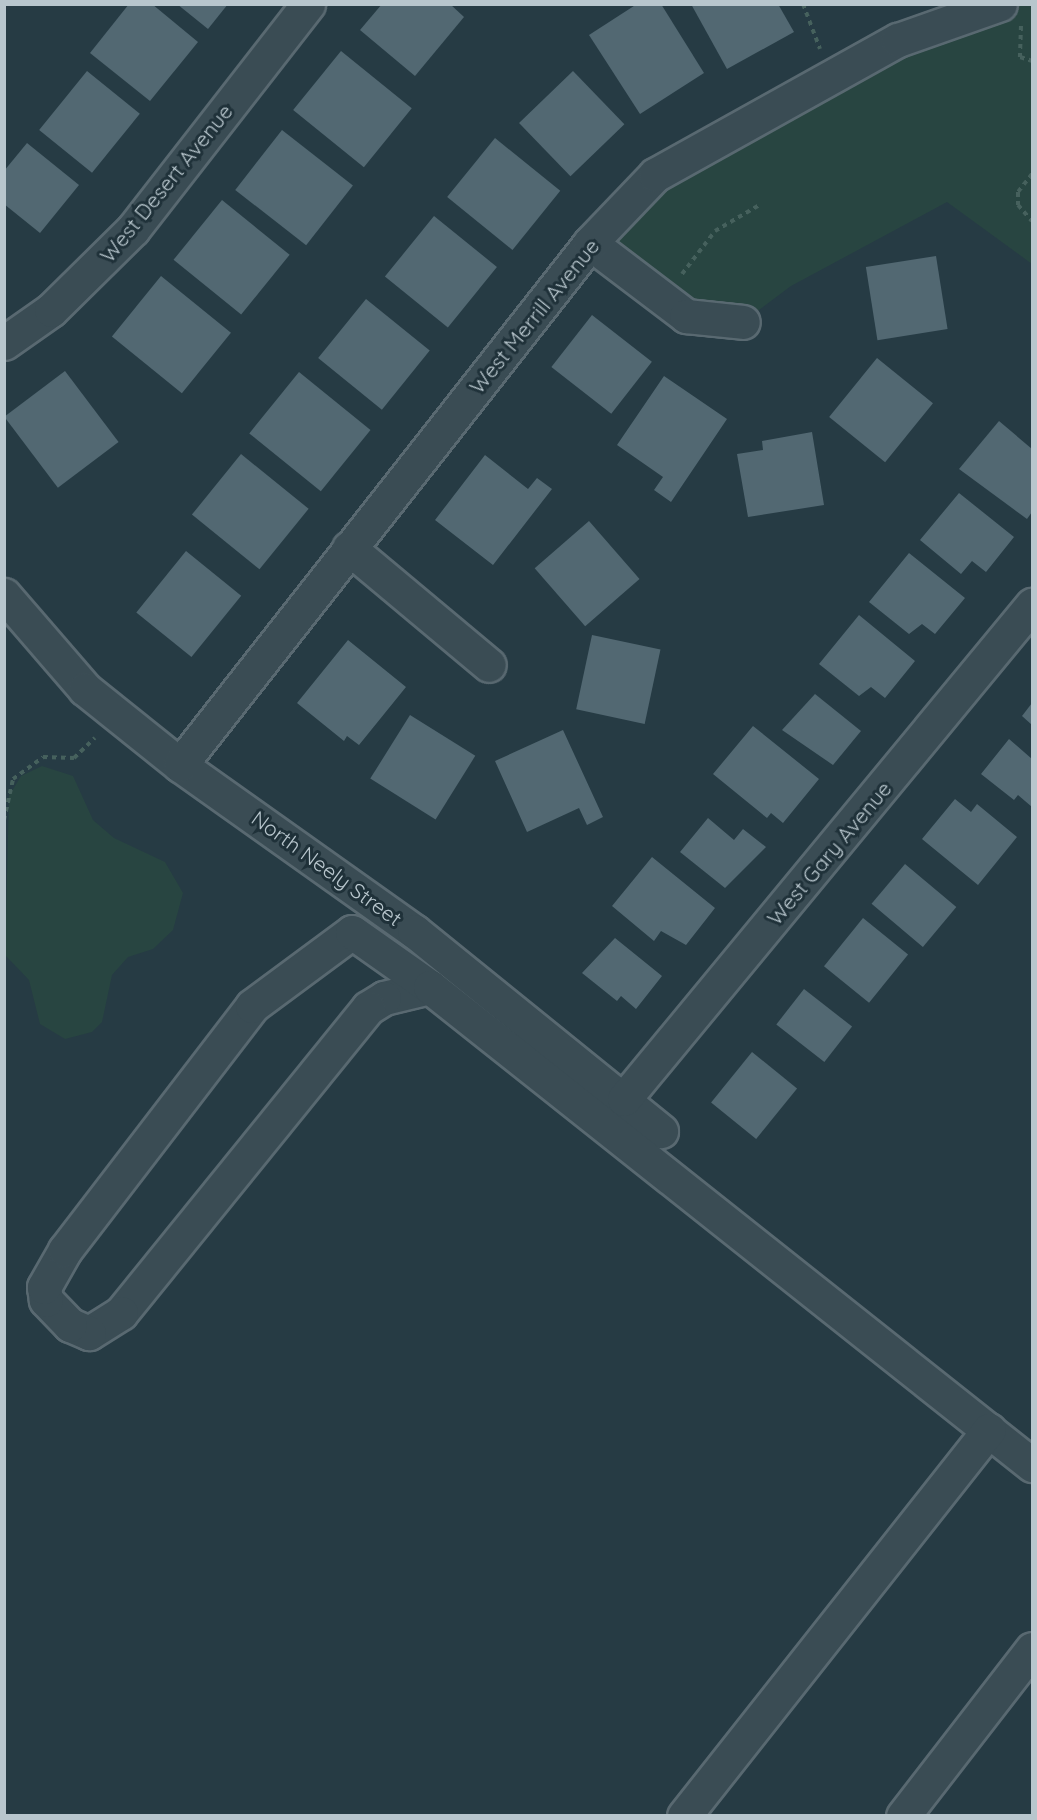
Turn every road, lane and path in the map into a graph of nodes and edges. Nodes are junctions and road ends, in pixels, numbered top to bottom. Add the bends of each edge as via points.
1 (308, 4) edge
2 (803, 4) edge
3 (1011, 9) edge
4 (1032, 61) edge
5 (831, 76) junction
6 (1032, 174) edge
7 (761, 204) dead end
8 (1032, 221) edge
9 (590, 243) junction
10 (662, 297) junction
11 (743, 322) dead end
12 (4, 343) edge
13 (348, 548) junction
14 (4, 595) edge
15 (1032, 605) edge
16 (489, 665) dead end
17 (115, 713) junction
18 (180, 765) junction
19 (4, 820) edge
20 (430, 987) junction
21 (624, 1099) junction
22 (661, 1131) dead end
23 (988, 1430) junction
24 (1032, 1465) edge
25 (1032, 1649) edge
26 (684, 1815) edge
27 (903, 1815) edge

1 - 12 street, West Desert Avenue via 133,229 51,310
2 - 5 path
3 - 4 path via 1020,57
3 - 5 street, West Merrill Avenue via 898,40
5 - 9 street, West Merrill Avenue via 655,175
6 - 8 path via 1018,192 1018,205
7 - 10 path via 715,231
9 - 10 street
9 - 13 street, West Merrill Avenue
10 - 11 street via 686,316
13 - 16 street
13 - 18 street, West Merrill Avenue
14 - 17 street, North Neely Street via 85,689
15 - 21 street, West Gary Avenue
17 - 18 street, North Neely Street
17 - 19 path via 74,758 43,757 13,779
18 - 21 street, North Neely Street via 386,910
20 - 20 street via 352,932 252,1006 65,1250 44,1287 46,1300 70,1325 89,1333 121,1313 368,1008 384,998
20 - 23 street
21 - 22 street, North Neely Street
23 - 24 street
23 - 26 street
25 - 27 street

